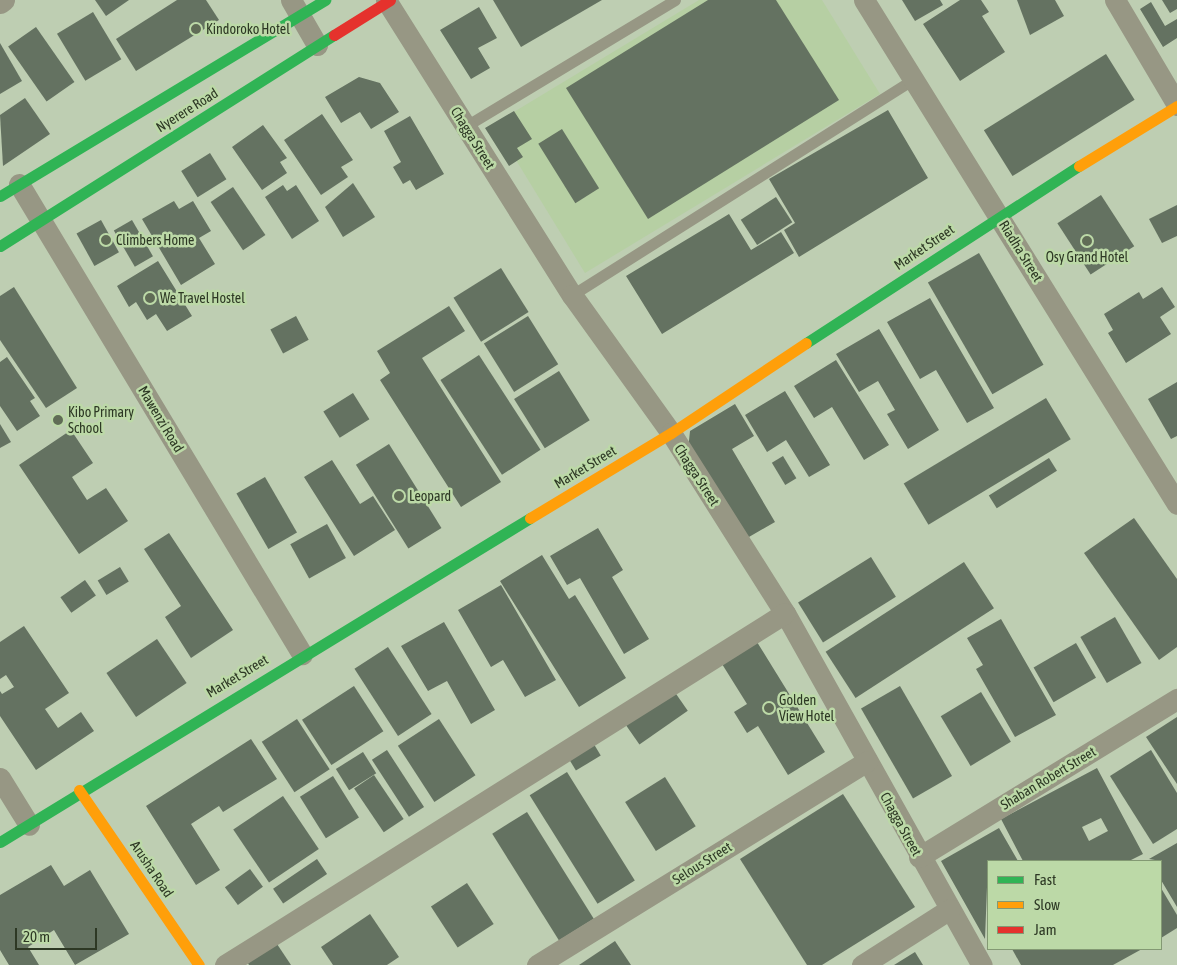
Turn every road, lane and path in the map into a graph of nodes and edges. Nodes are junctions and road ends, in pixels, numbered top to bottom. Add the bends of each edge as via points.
1 (4, 0) edge
2 (325, 0) edge
3 (674, 0) edge
4 (864, 0) edge
5 (1115, 0) edge
6 (388, 1) edge
7 (0, 3) edge
8 (296, 8) edge
9 (318, 45) junction
10 (914, 79) junction
11 (1177, 105) edge
12 (466, 126) junction
13 (19, 184) junction
14 (0, 196) edge
15 (999, 215) junction
16 (41, 220) junction
17 (0, 246) edge
18 (572, 295) junction
19 (670, 433) junction
20 (1177, 504) edge
21 (785, 613) junction
22 (302, 654) junction
23 (1177, 698) edge
24 (867, 762) junction
25 (0, 778) edge
26 (79, 790) junction
27 (29, 825) junction
28 (0, 842) edge
29 (919, 857) junction
30 (950, 909) junction
31 (199, 965) edge
32 (225, 965) edge
33 (537, 965) edge
34 (862, 965) edge
35 (982, 965) edge

1 - 7 street
2 - 8 street, Nyerere Road
3 - 12 lane
4 - 10 street, Riadha Street
5 - 11 street
6 - 9 street, Nyerere Road
6 - 12 street, Chagga Street
8 - 9 street
8 - 13 street, Nyerere Road
9 - 16 street, Nyerere Road
10 - 15 street, Riadha Street
10 - 18 lane
11 - 15 street, Market Street
12 - 18 street, Chagga Street
13 - 14 street, Nyerere Road
13 - 16 street, Mawenzi Road
15 - 19 street, Market Street
15 - 20 street, Riadha Street
16 - 17 street, Nyerere Road
16 - 22 street, Mawenzi Road
18 - 19 street, Chagga Street
19 - 21 street, Chagga Street
19 - 22 street, Market Street
21 - 24 street, Chagga Street
21 - 32 street
22 - 26 street, Market Street
23 - 29 street, Shaban Robert Street
24 - 29 street, Chagga Street
24 - 33 street, Selous Street
25 - 27 street
26 - 27 street, Market Street
26 - 31 street, Arusha Road
27 - 28 street, Market Street
29 - 30 street, Chagga Street
30 - 34 street
30 - 35 street, Chagga Street

